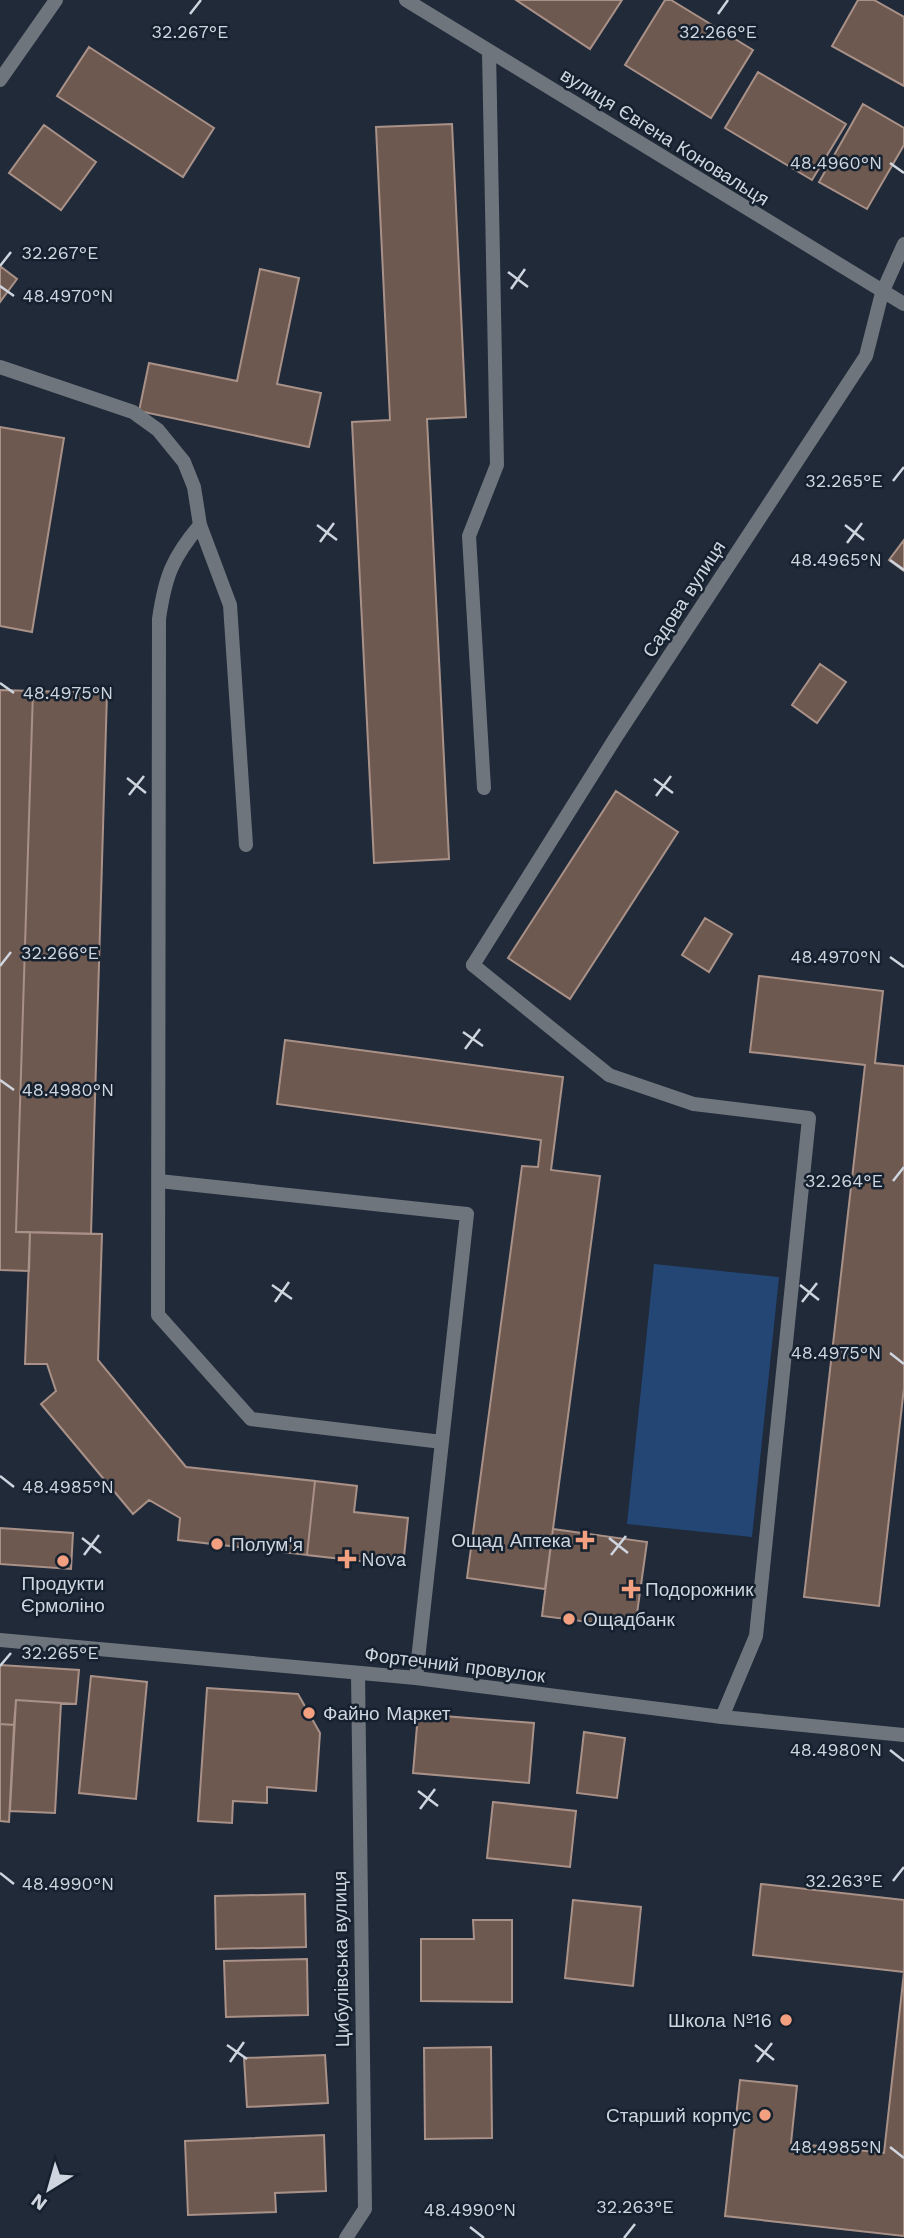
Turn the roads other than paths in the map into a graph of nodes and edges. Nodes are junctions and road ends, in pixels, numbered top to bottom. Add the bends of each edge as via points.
1 (56, 0) edge
2 (406, 0) edge
3 (489, 51) junction
4 (0, 80) edge
5 (904, 244) edge
6 (882, 293) junction
7 (904, 304) edge
8 (0, 367) edge
9 (200, 525) junction
10 (484, 788) dead end
11 (246, 845) dead end
12 (159, 1181) junction
13 (442, 1442) junction
14 (0, 1640) edge
15 (358, 1673) junction
16 (416, 1678) junction
17 (722, 1717) junction
18 (904, 1735) edge
19 (346, 2238) edge

1 - 4 street
2 - 3 street, вулиця Євгена Коновальця
3 - 6 street, вулиця Євгена Коновальця
3 - 10 street via 497,465 469,536
5 - 6 street, Садова вулиця
6 - 7 street, вулиця Євгена Коновальця
6 - 17 street, Садова вулиця via 866,356 473,965 608,1074 694,1104 809,1118 756,1636
8 - 9 street via 120,407 158,430 184,462 194,487
9 - 11 street via 230,605
9 - 12 street via 177,552 164,584 159,619
12 - 13 street via 158,1315 251,1419
12 - 13 street via 467,1214
13 - 16 street
14 - 15 street, Фортечний провулок
15 - 16 street, Фортечний провулок
15 - 19 street, Цибулівська вулиця via 365,2208
16 - 17 street, Фортечний провулок
17 - 18 street, Фортечний провулок

